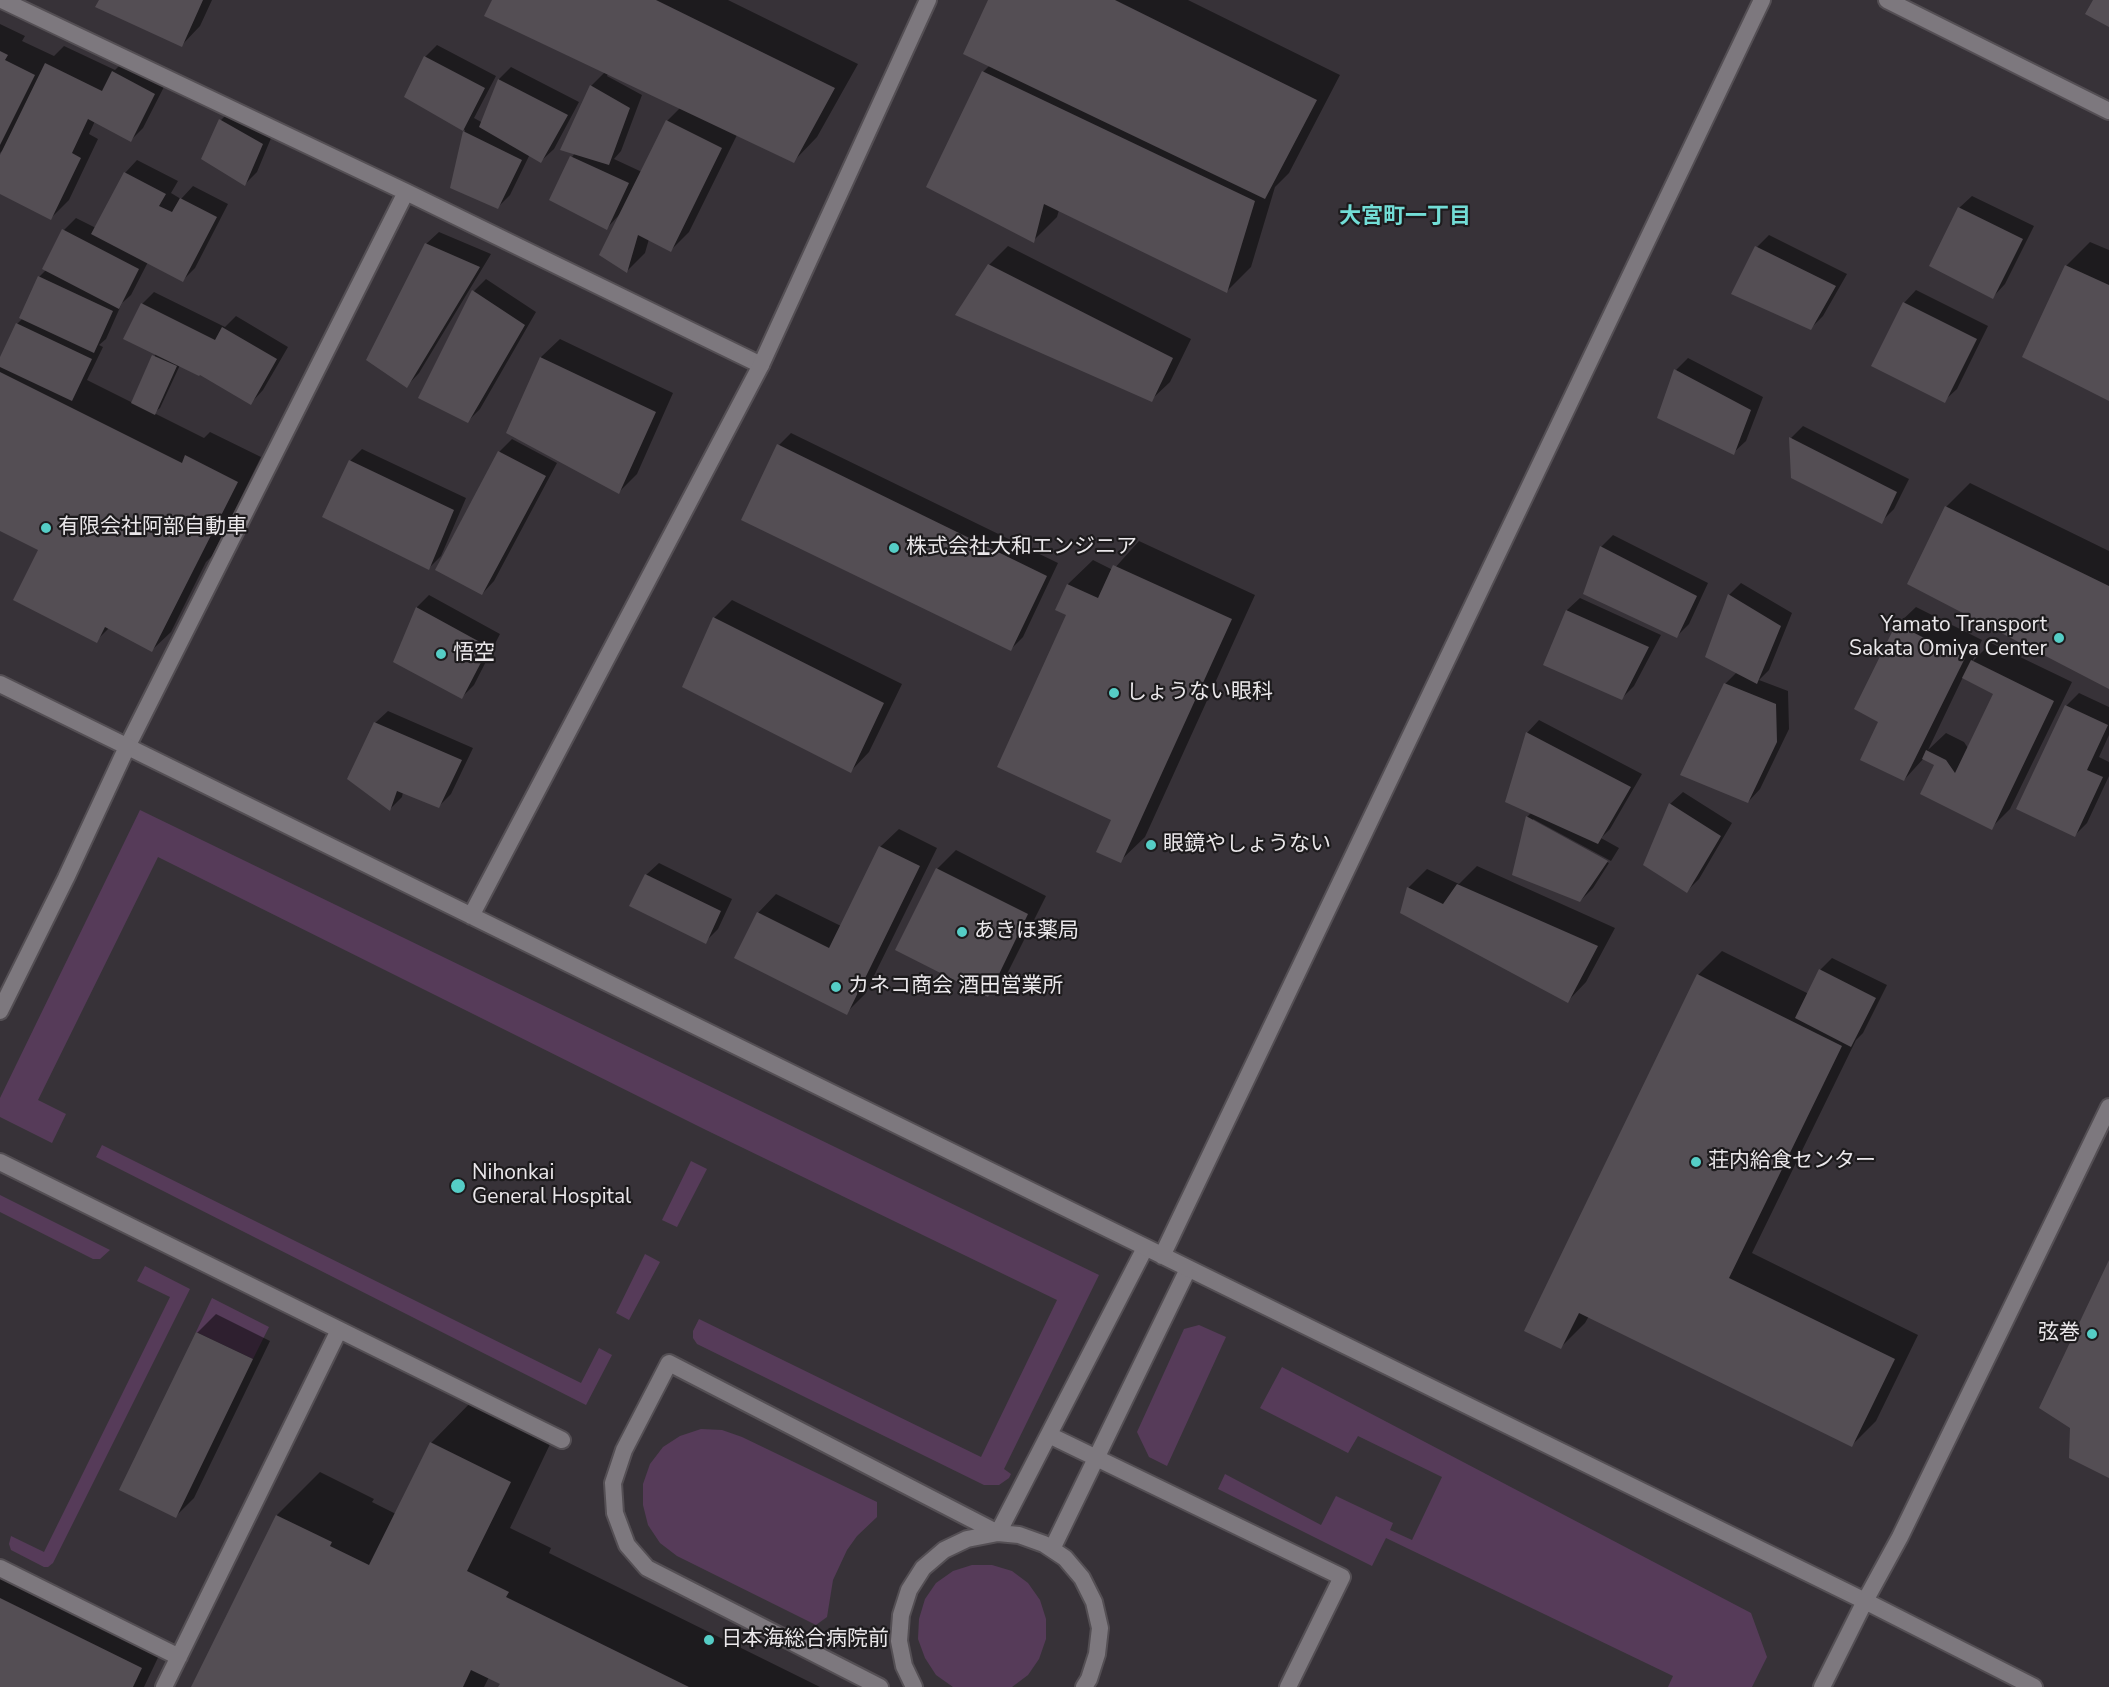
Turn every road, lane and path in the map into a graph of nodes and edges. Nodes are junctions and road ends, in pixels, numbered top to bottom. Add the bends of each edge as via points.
1 (2, 0) edge
2 (928, 0) edge
3 (1762, 0) edge
4 (1887, 0) edge
5 (2109, 111) edge
6 (406, 192) junction
7 (761, 365) junction
8 (0, 684) edge
9 (127, 747) junction
10 (471, 916) junction
11 (0, 1011) edge
12 (2109, 1107) edge
13 (0, 1162) edge
14 (1145, 1248) junction
15 (1162, 1256) junction
16 (1188, 1269) junction
17 (339, 1330) junction
18 (1049, 1435) junction
19 (562, 1440) dead end
20 (1096, 1458) junction
21 (998, 1533) junction
22 (1052, 1548) junction
23 (0, 1568) edge
24 (1864, 1600) junction
25 (179, 1657) junction
26 (164, 1687) edge
27 (880, 1687) edge
28 (914, 1687) edge
29 (1084, 1687) edge
30 (1288, 1687) edge
31 (1822, 1687) edge
32 (2034, 1687) edge

1 - 6 street
2 - 7 street
3 - 15 street
4 - 5 street
6 - 7 street
6 - 9 street
7 - 10 street
8 - 9 street
9 - 10 street
9 - 11 street
10 - 14 street
12 - 24 street via 1900,1537
13 - 17 street
14 - 15 street
14 - 18 street
15 - 16 street
16 - 20 street
16 - 24 street
17 - 19 street
17 - 25 street
18 - 20 street
18 - 21 street
20 - 22 street
20 - 30 street via 1342,1577
21 - 22 street via 1019,1535
21 - 27 street via 669,1363 624,1450 613,1483 615,1513 627,1545 646,1568
21 - 28 street via 967,1539 944,1550 923,1568 909,1590 901,1615 899,1641
22 - 29 street via 1082,1578 1094,1602 1100,1628 1097,1654
23 - 25 street
24 - 31 street
24 - 32 street
25 - 26 street

